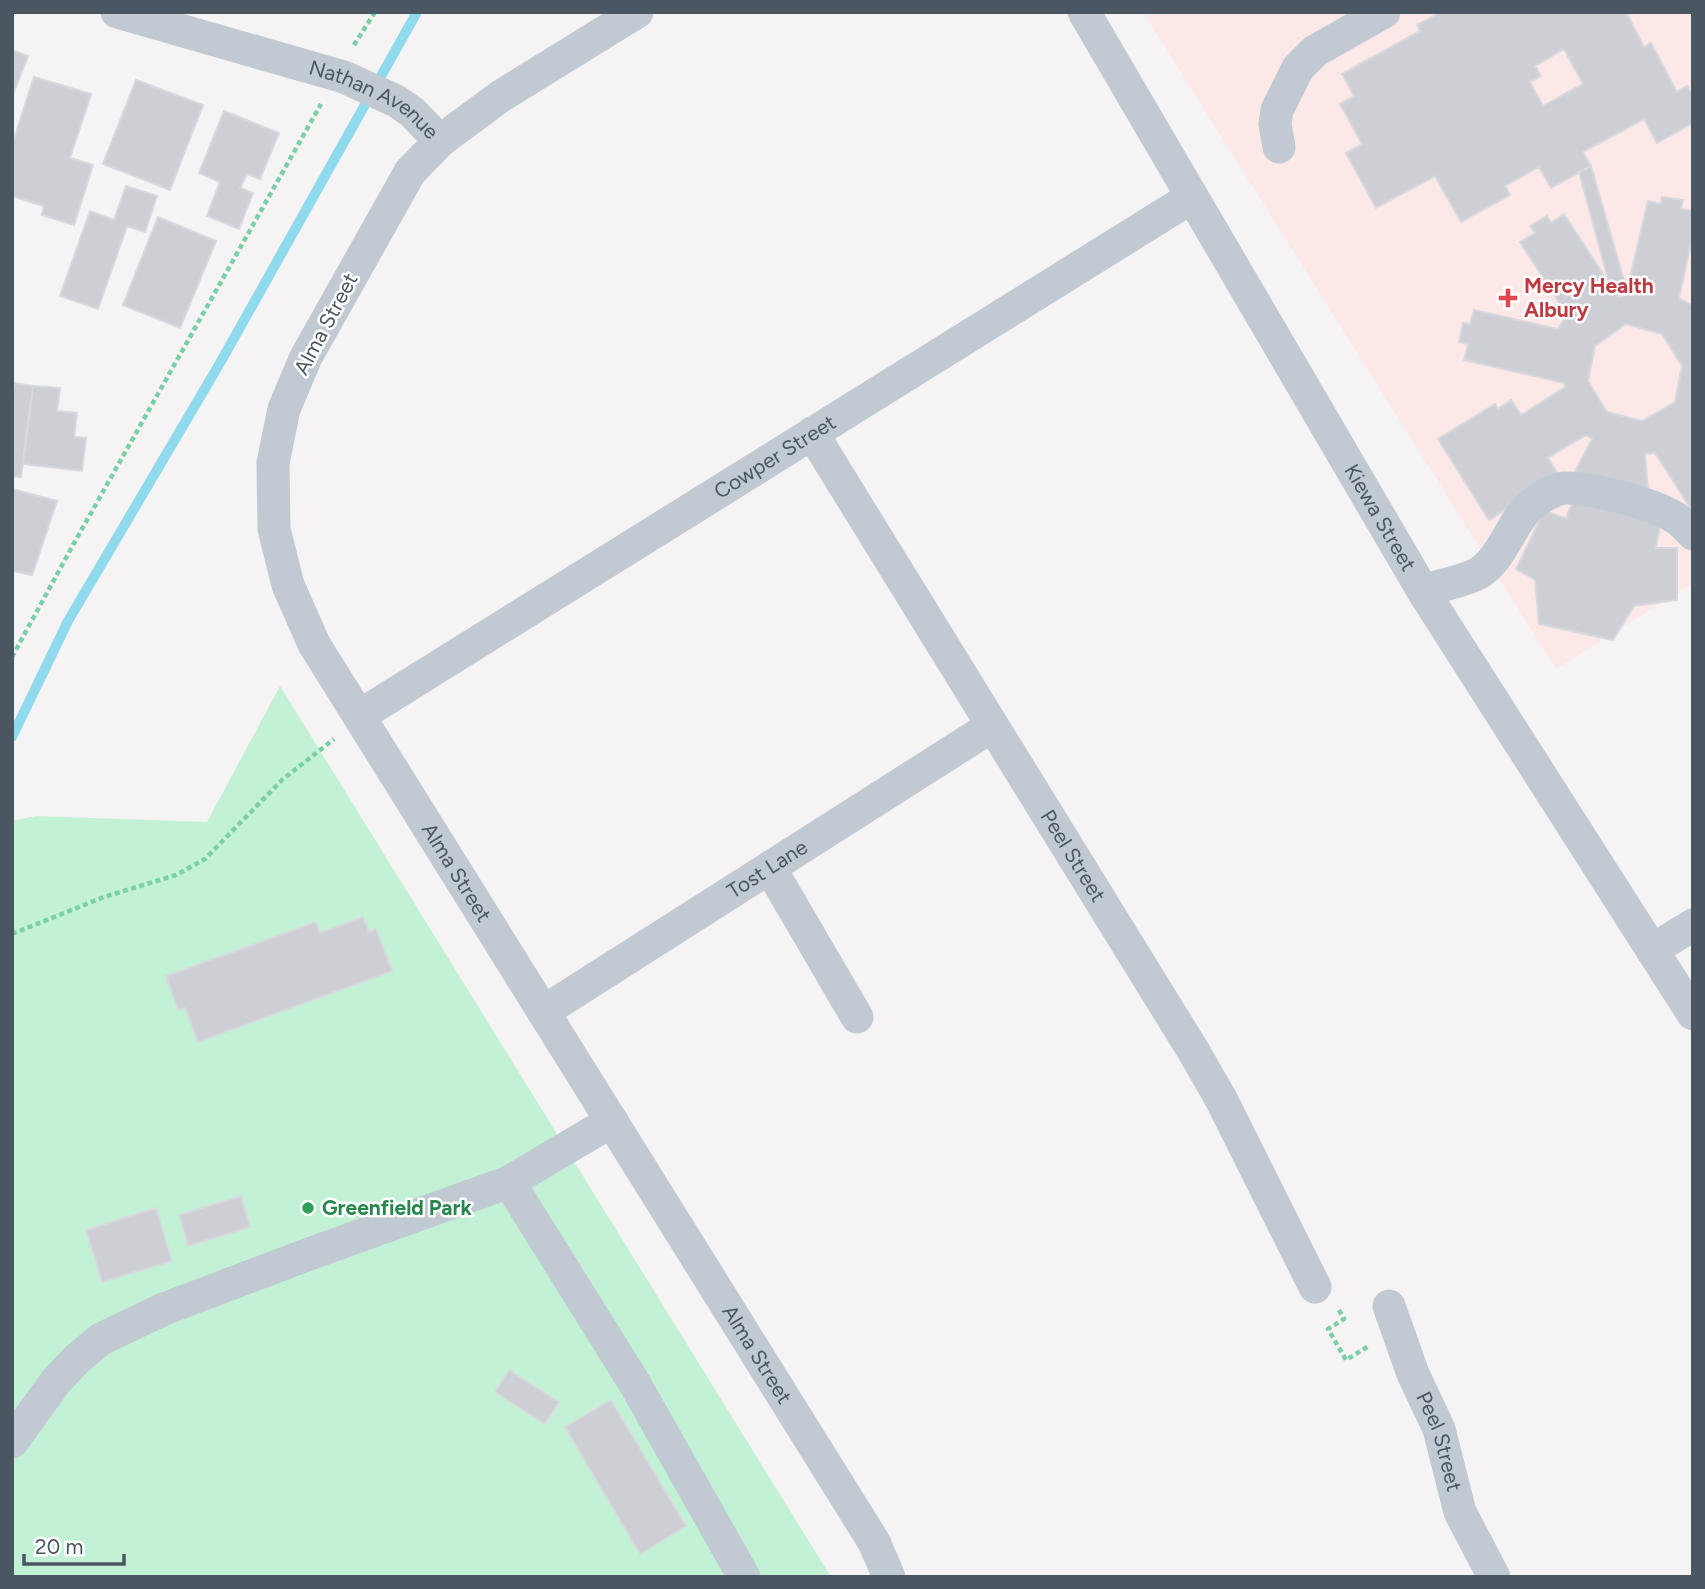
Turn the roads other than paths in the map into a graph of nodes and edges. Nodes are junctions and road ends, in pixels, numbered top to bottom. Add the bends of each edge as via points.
1 (636, 12) edge
2 (1084, 12) edge
3 (1384, 12) edge
4 (133, 14) edge
5 (440, 141) junction
6 (1279, 147) dead end
7 (1192, 197) junction
8 (812, 433) junction
9 (1693, 534) edge
10 (1423, 591) junction
11 (359, 716) junction
12 (992, 726) junction
13 (770, 868) junction
14 (1693, 925) edge
15 (1652, 950) junction
16 (543, 1012) junction
17 (1693, 1014) edge
18 (857, 1017) dead end
19 (612, 1121) junction
20 (509, 1182) junction
21 (1327, 1298) road end
22 (1389, 1306) dead end
23 (12, 1442) edge
24 (744, 1577) edge
25 (889, 1577) edge
26 (1494, 1577) edge

1 - 5 street, Nathan Avenue via 500,96
2 - 7 street, Kiewa Street
3 - 6 street via 1315,51 1298,68 1277,110
4 - 5 street, Nathan Avenue via 341,73 396,101
5 - 11 street, Alma Street via 410,172 306,357 284,409 273,463 274,529 288,585 314,644
7 - 8 street, Cowper Street
7 - 10 street, Kiewa Street
8 - 11 street, Cowper Street
8 - 12 street, Peel Street
9 - 10 street via 1657,509 1560,488 1533,503 1479,573
10 - 15 street, Kiewa Street
11 - 16 street, Alma Street
12 - 13 street, Tost Lane
12 - 21 street, Peel Street via 1208,1076
13 - 16 street, Tost Lane
13 - 18 street
14 - 15 street
15 - 17 street, Kiewa Street
16 - 19 street, Alma Street
19 - 20 street
19 - 25 street, Alma Street via 874,1542
20 - 23 street via 299,1257 111,1334 64,1373
20 - 24 street via 635,1384
22 - 26 street, Peel Street via 1439,1429 1460,1512

